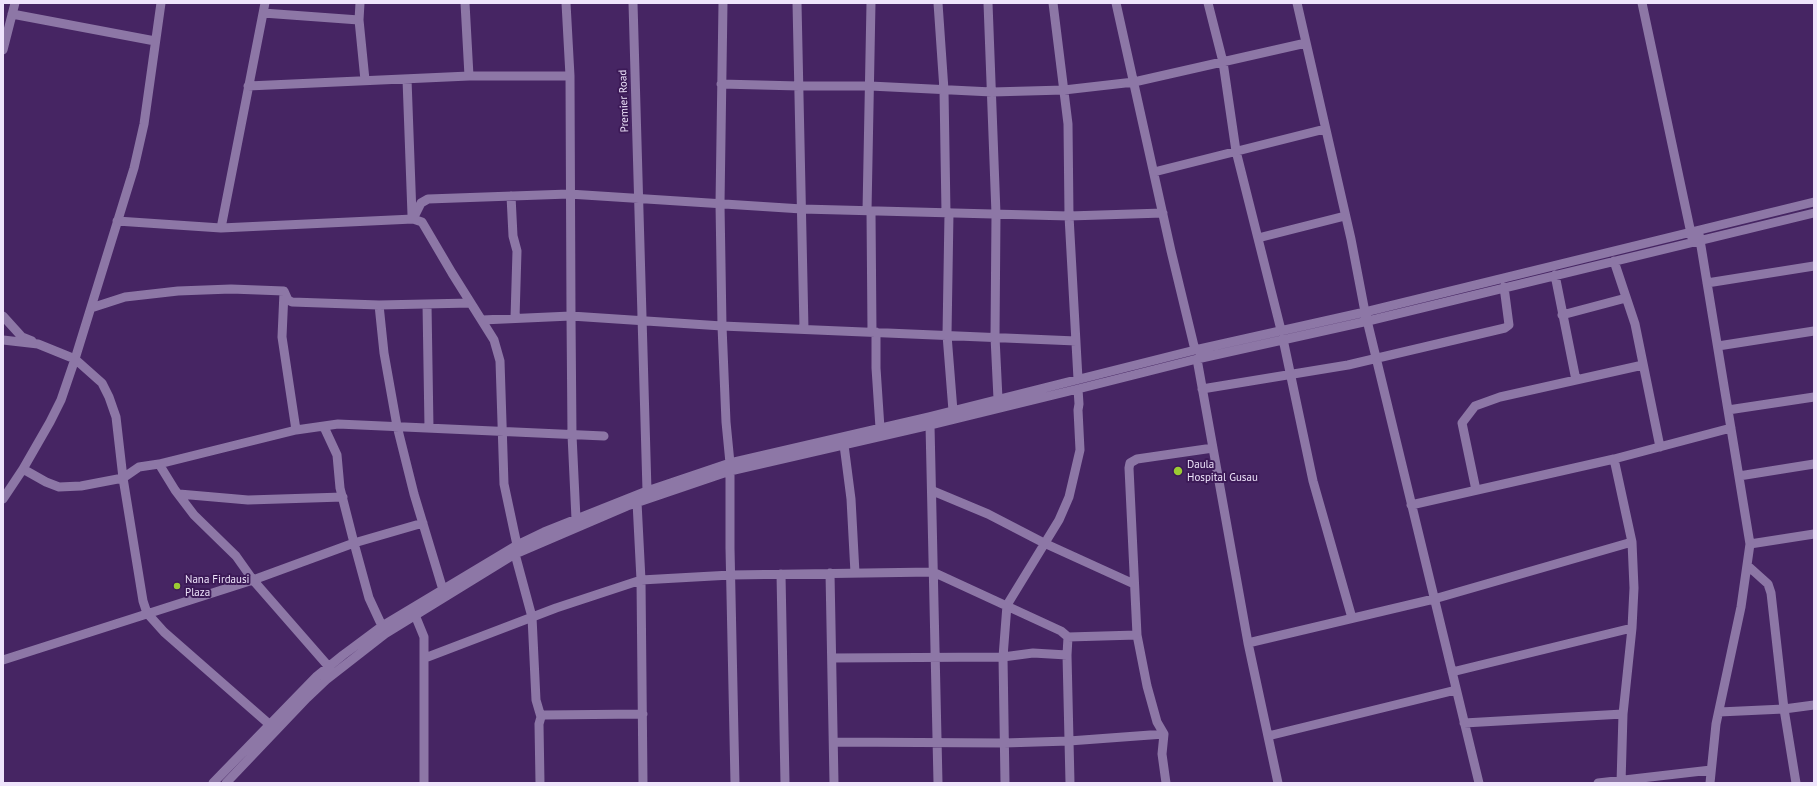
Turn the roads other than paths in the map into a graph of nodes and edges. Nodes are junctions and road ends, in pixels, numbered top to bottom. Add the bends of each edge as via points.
1 (15, 3) edge
2 (161, 3) edge
3 (265, 3) edge
4 (360, 3) edge
5 (465, 3) edge
6 (566, 3) edge
7 (633, 3) edge
8 (723, 3) edge
9 (797, 3) edge
10 (871, 3) edge
11 (938, 3) edge
12 (988, 3) edge
13 (1053, 3) edge
14 (1116, 3) edge
15 (1208, 3) edge
16 (1297, 3) edge
17 (1642, 3) edge
18 (12, 14) junction
19 (263, 14) junction
20 (359, 20) junction
21 (155, 41) junction
22 (1306, 43) junction
23 (3, 50) edge
24 (1223, 62) junction
25 (469, 76) junction
26 (570, 76) junction
27 (407, 79) junction
28 (365, 80) junction
29 (1134, 82) junction
30 (722, 84) junction
31 (248, 86) junction
32 (799, 86) junction
33 (870, 86) junction
34 (944, 90) junction
35 (1064, 90) junction
36 (992, 92) junction
37 (1325, 129) junction
38 (1236, 151) junction
39 (1154, 172) junction
40 (569, 194) junction
41 (511, 196) junction
42 (639, 198) junction
43 (1814, 202) edge
44 (720, 204) junction
45 (802, 209) junction
46 (869, 211) junction
47 (947, 213) junction
48 (1163, 213) junction
49 (1814, 213) edge
50 (996, 214) junction
51 (1069, 216) junction
52 (1345, 216) junction
53 (413, 219) junction
54 (117, 221) junction
55 (221, 228) junction
56 (1696, 236) junction
57 (1258, 238) junction
58 (1614, 261) junction
59 (1814, 266) edge
60 (1555, 275) junction
61 (1707, 283) junction
62 (1504, 287) junction
63 (284, 292) junction
64 (1626, 298) junction
65 (471, 303) junction
66 (427, 304) junction
67 (379, 305) junction
68 (91, 308) junction
69 (1562, 314) junction
70 (3, 316) edge
71 (571, 316) junction
72 (1366, 316) junction
73 (515, 318) junction
74 (482, 320) junction
75 (643, 321) junction
76 (722, 326) junction
77 (804, 329) junction
78 (1814, 331) edge
79 (874, 332) junction
80 (947, 335) junction
81 (1282, 335) junction
82 (995, 337) junction
83 (3, 340) edge
84 (1076, 341) junction
85 (38, 344) junction
86 (1718, 346) junction
87 (1196, 354) junction
88 (75, 359) junction
89 (1377, 359) junction
90 (1643, 365) junction
91 (1291, 374) junction
92 (1078, 379) junction
93 (1576, 380) junction
94 (1078, 389) junction
95 (1202, 389) junction
96 (1814, 397) edge
97 (998, 399) junction
98 (1728, 410) junction
99 (953, 411) junction
100 (930, 425) junction
101 (397, 426) junction
102 (324, 427) junction
103 (429, 428) junction
104 (880, 428) junction
105 (1731, 428) junction
106 (296, 430) junction
107 (501, 430) junction
108 (572, 434) junction
109 (604, 436) dead end
110 (844, 445) junction
111 (1660, 447) junction
112 (1213, 448) junction
113 (1614, 459) junction
114 (159, 464) junction
115 (1814, 464) edge
116 (730, 467) junction
117 (23, 469) junction
118 (1739, 476) junction
119 (123, 478) junction
120 (1476, 490) junction
121 (647, 491) junction
122 (933, 491) junction
123 (179, 494) junction
124 (343, 497) junction
125 (3, 499) edge
126 (637, 502) junction
127 (1411, 505) junction
128 (576, 519) junction
129 (423, 523) junction
130 (1814, 534) edge
131 (1044, 542) junction
132 (1632, 542) junction
133 (354, 543) junction
134 (1750, 544) junction
135 (516, 550) junction
136 (1748, 566) junction
137 (933, 572) junction
138 (830, 573) junction
139 (855, 573) junction
140 (780, 574) junction
141 (730, 575) junction
142 (253, 580) junction
143 (641, 580) junction
144 (1134, 584) junction
145 (443, 590) junction
146 (1434, 598) junction
147 (1007, 605) junction
148 (147, 613) junction
149 (415, 615) junction
150 (532, 617) junction
151 (1352, 618) junction
152 (382, 626) junction
153 (1632, 628) junction
154 (1137, 635) junction
155 (1068, 636) junction
156 (1248, 643) junction
157 (1067, 655) junction
158 (935, 657) junction
159 (1003, 657) junction
160 (425, 658) junction
161 (832, 658) junction
162 (3, 660) edge
163 (329, 667) junction
164 (1452, 672) junction
165 (1456, 690) junction
166 (1814, 705) edge
167 (1784, 709) junction
168 (1719, 712) junction
169 (643, 714) junction
170 (1623, 714) junction
171 (540, 717) junction
172 (1464, 723) junction
173 (269, 724) junction
174 (1164, 734) junction
175 (1268, 736) junction
176 (1069, 741) junction
177 (834, 742) junction
178 (937, 742) junction
179 (1004, 743) junction
180 (1711, 770) junction
181 (1621, 782) edge
182 (213, 783) edge
183 (226, 783) edge
184 (424, 783) edge
185 (540, 783) edge
186 (643, 783) edge
187 (735, 783) edge
188 (785, 783) edge
189 (834, 783) edge
190 (938, 783) edge
191 (1005, 783) edge
192 (1070, 783) edge
193 (1166, 783) edge
194 (1278, 783) edge
195 (1478, 783) edge
196 (1598, 783) edge
197 (1710, 783) edge
198 (1796, 783) edge

1 - 18 street
2 - 21 street
3 - 19 street
4 - 20 street
5 - 25 street
6 - 26 street
7 - 42 street, Premier Road
8 - 30 street
9 - 32 street
10 - 33 street
11 - 34 street
12 - 36 street
13 - 35 street
14 - 29 street
15 - 24 street
16 - 22 street
17 - 56 street
18 - 21 street
18 - 23 street
19 - 20 street
19 - 31 street
20 - 28 street
21 - 54 street via 144,124 134,168
22 - 24 street
22 - 37 street
24 - 29 street
24 - 38 street
25 - 26 street
25 - 27 street
26 - 40 street
27 - 28 street
27 - 53 street
28 - 31 street
29 - 35 street
29 - 39 street
30 - 32 street
30 - 44 street
31 - 55 street
32 - 33 street
32 - 45 street
33 - 34 street
33 - 46 street
34 - 36 street
34 - 47 street
35 - 36 street
35 - 51 street via 1068,124
36 - 50 street
37 - 38 street
37 - 52 street
38 - 39 street
38 - 57 street
39 - 48 street
40 - 41 street
40 - 42 street
40 - 71 street
41 - 53 street via 428,199 421,203
41 - 73 street via 513,236 517,251
42 - 44 street
42 - 75 street, Premier Road
43 - 56 street
44 - 45 street
44 - 76 street
45 - 46 street
45 - 77 street
46 - 47 street
46 - 79 street
47 - 50 street
47 - 80 street
48 - 51 street
48 - 87 street
49 - 56 street
50 - 51 street
50 - 82 street
51 - 84 street
52 - 57 street
52 - 72 street
53 - 55 street
53 - 65 street via 422,222
54 - 55 street
54 - 68 street
56 - 58 street
56 - 61 street
56 - 72 street
57 - 81 street
58 - 60 street
58 - 64 street
59 - 61 street
60 - 62 street
60 - 69 street
61 - 86 street
62 - 72 street
62 - 89 street via 1509,325 1505,328
63 - 67 street via 292,302
63 - 68 street via 231,289 178,291 125,297
63 - 106 street via 282,337
64 - 69 street
64 - 90 street via 1635,324
65 - 66 street
65 - 74 street
66 - 67 street
66 - 103 street
67 - 101 street via 384,353
68 - 88 street
69 - 93 street
70 - 85 street via 22,337
71 - 73 street
71 - 75 street
71 - 108 street
72 - 81 street
72 - 89 street
73 - 74 street
74 - 107 street via 494,340 500,361
75 - 76 street
75 - 121 street, Premier Road
76 - 77 street
76 - 116 street
77 - 79 street
78 - 86 street
79 - 80 street
79 - 104 street
80 - 82 street
80 - 99 street
81 - 87 street
81 - 91 street
82 - 84 street
82 - 97 street
83 - 85 street
84 - 92 street
85 - 88 street
86 - 98 street
87 - 92 street
87 - 94 street
87 - 95 street
88 - 117 street via 61,400
88 - 119 street via 102,383 109,397 116,417
89 - 91 street
89 - 127 street
90 - 93 street
90 - 111 street
91 - 95 street
91 - 151 street via 1313,481
92 - 97 street
93 - 120 street via 1500,397 1475,406 1462,423
94 - 100 street
94 - 131 street via 1080,450 1076,471 1059,520
95 - 112 street
96 - 98 street
97 - 99 street
98 - 105 street
99 - 104 street
100 - 110 street
100 - 122 street
101 - 102 street via 345,424
101 - 103 street
101 - 129 street
102 - 106 street
102 - 124 street via 337,456
103 - 107 street
104 - 116 street
105 - 111 street
105 - 118 street
106 - 114 street
107 - 108 street
107 - 135 street via 504,484
108 - 109 street
108 - 128 street
110 - 116 street
110 - 139 street via 851,499
111 - 113 street
112 - 144 street via 1137,459 1130,463
112 - 156 street
113 - 120 street
113 - 132 street
114 - 119 street via 139,467
114 - 123 street
115 - 118 street
116 - 121 street
116 - 126 street
116 - 141 street
117 - 119 street via 59,487 81,486
117 - 125 street
118 - 134 street
119 - 148 street
120 - 127 street
121 - 128 street
122 - 131 street via 988,514
122 - 137 street
123 - 124 street via 248,500
123 - 142 street via 194,515 236,556
124 - 133 street
126 - 135 street
126 - 143 street
127 - 146 street
128 - 135 street
129 - 133 street
129 - 145 street
130 - 134 street
131 - 144 street
131 - 147 street
132 - 146 street
132 - 153 street
133 - 142 street
133 - 152 street via 370,598
134 - 136 street
135 - 145 street
135 - 149 street
135 - 150 street
136 - 167 street via 1768,584 1771,593
136 - 168 street
137 - 139 street
137 - 147 street
137 - 158 street
138 - 139 street
138 - 140 street
138 - 161 street
140 - 141 street
140 - 188 street
141 - 143 street
141 - 187 street
142 - 148 street
142 - 163 street
143 - 150 street
143 - 169 street
144 - 154 street
145 - 152 street
146 - 151 street
146 - 164 street
147 - 155 street
147 - 159 street
148 - 162 street
148 - 173 street via 164,632
149 - 160 street via 424,637
149 - 183 street via 385,634 326,680
150 - 160 street
150 - 171 street via 536,700
151 - 156 street
152 - 163 street
153 - 164 street
153 - 170 street
154 - 155 street
154 - 174 street via 1147,686 1157,722
155 - 157 street
156 - 175 street
157 - 159 street via 1033,653
157 - 176 street
158 - 159 street
158 - 161 street
158 - 178 street
159 - 179 street
160 - 184 street
161 - 177 street
163 - 173 street
164 - 165 street
165 - 172 street
165 - 175 street
166 - 167 street
167 - 168 street
167 - 198 street
168 - 180 street
169 - 171 street
169 - 186 street
170 - 172 street
170 - 181 street
171 - 185 street
172 - 195 street
173 - 182 street
174 - 176 street
174 - 193 street via 1162,754
175 - 194 street
176 - 179 street
176 - 192 street
177 - 178 street
177 - 189 street
178 - 179 street
178 - 190 street
179 - 191 street
180 - 181 street
180 - 197 street
181 - 196 street

